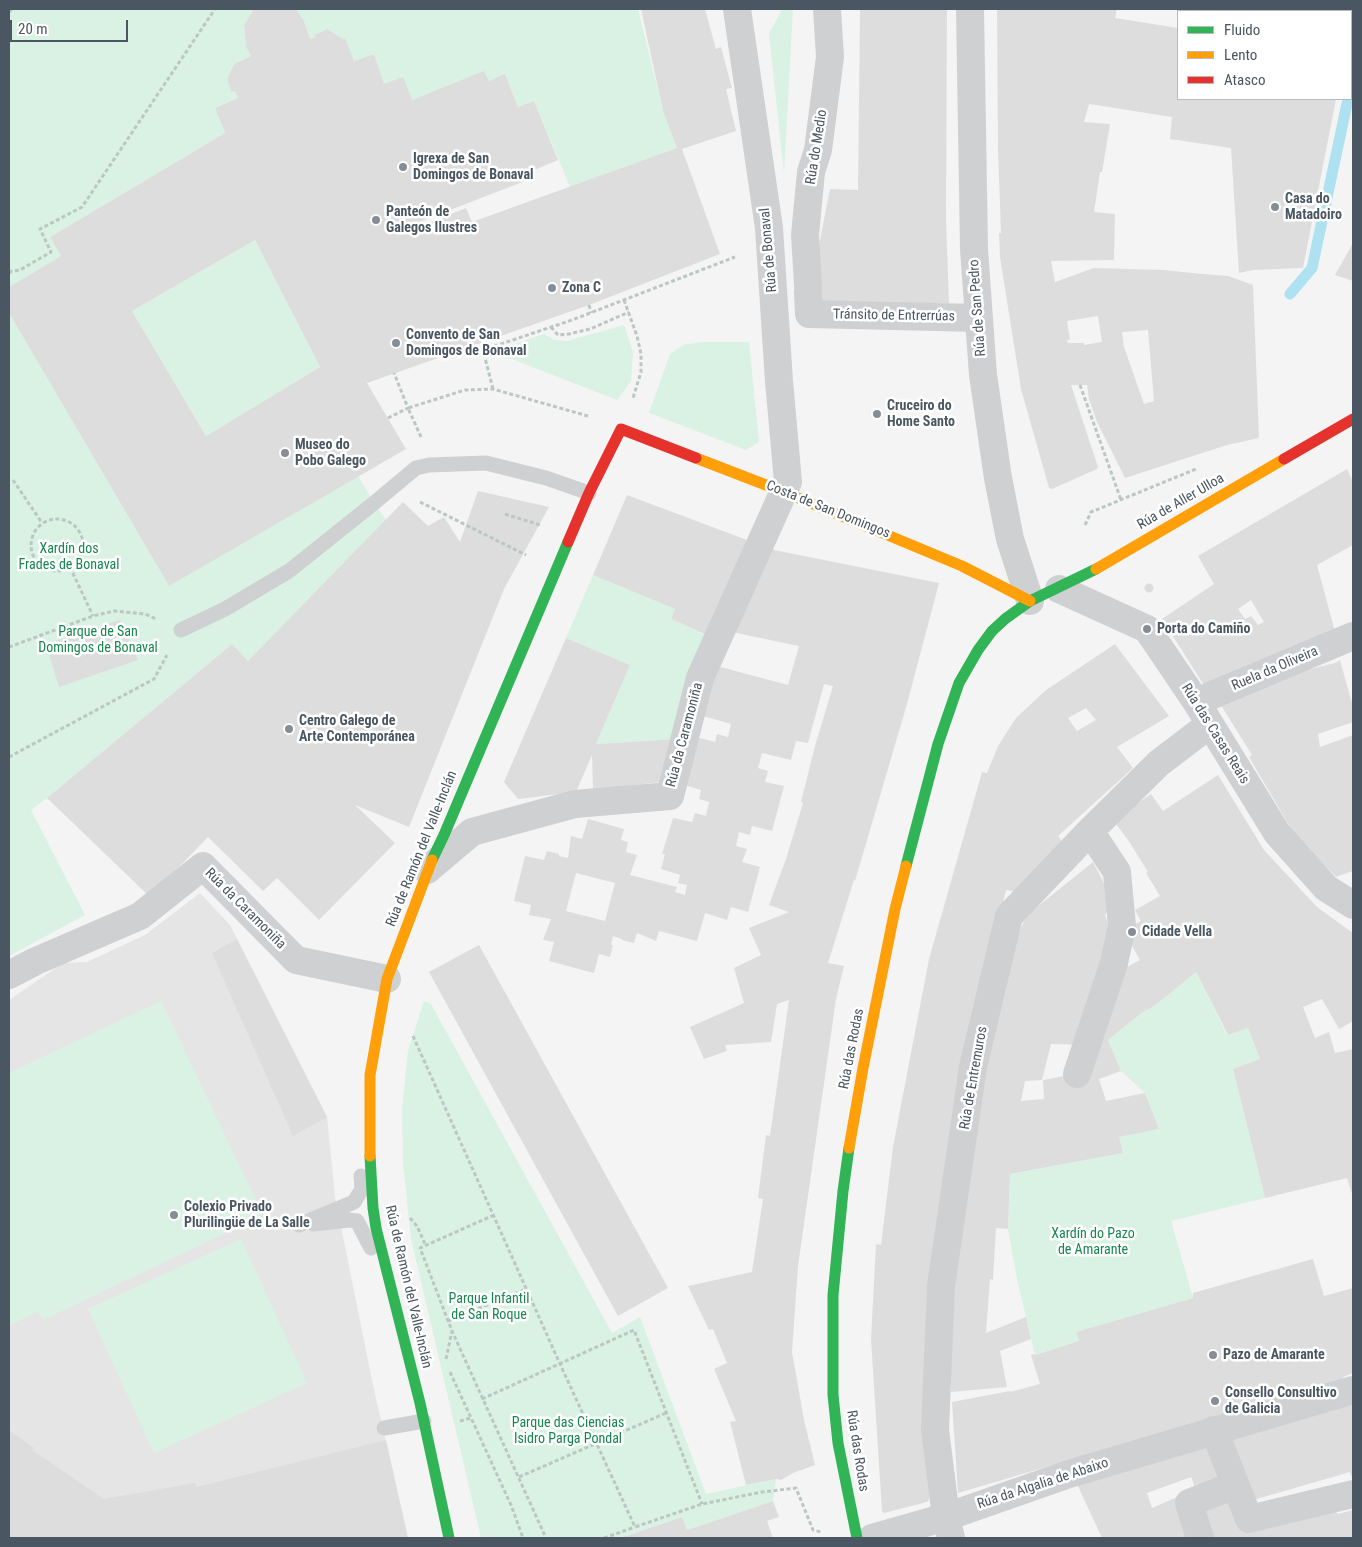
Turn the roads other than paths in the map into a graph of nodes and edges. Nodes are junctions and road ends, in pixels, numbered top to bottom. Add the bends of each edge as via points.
1 (737, 9) edge
2 (826, 9) edge
3 (970, 9) edge
4 (808, 297) joint
5 (978, 318) junction
6 (1351, 427) edge
7 (621, 429) joint
8 (784, 492) junction
9 (589, 493) junction
10 (1059, 589) junction
11 (1030, 601) junction
12 (181, 630) road end
13 (1353, 636) edge
14 (1203, 714) junction
15 (1090, 831) junction
16 (427, 870) junction
17 (1353, 905) edge
18 (9, 975) edge
19 (387, 979) junction
20 (370, 1070) junction
21 (1077, 1074) dead end
22 (394, 1293) junction
23 (1353, 1390) edge
24 (424, 1421) junction
25 (384, 1428) dead end
26 (1214, 1430) junction
27 (1235, 1485) junction
28 (1353, 1494) edge
29 (948, 1528) edge
30 (450, 1538) edge
31 (857, 1538) edge
32 (872, 1538) edge
33 (1200, 1538) edge

1 - 8 street, Rúa de Bonaval via 768,228 788,482
2 - 4 street, Rúa do Medio via 830,57 818,150 811,172 805,235
3 - 5 street, Rúa de San Pedro
4 - 5 street, Tránsito de Entrerrúas
5 - 11 street, Rúa de San Pedro via 998,478 1010,539
6 - 10 street, Rúa de Aller Ulloa
7 - 8 street, Costa de San Domingos
7 - 9 street, Rúa de Ramón del Valle-Inclán
8 - 11 street, Costa de San Domingos via 962,566
8 - 16 street, Rúa da Caramoniña via 700,678 670,796 575,804 472,832
9 - 12 lane via 486,463 416,468 289,571 225,609
9 - 16 street, Rúa de Ramón del Valle-Inclán
10 - 11 street, Rúa de Aller Ulloa
10 - 14 street, Rúa das Casas Reais via 1147,629
11 - 31 street, Rúa das Rodas via 998,625 978,650 959,683 947,715 895,909 856,1104 836,1248 832,1346 838,1443
13 - 14 street, Ruela da Oliveira
14 - 15 street, Rúa de Entremuros
14 - 17 street, Rúa das Casas Reais via 1277,833 1326,888
15 - 21 street via 1116,872 1122,926 1114,963
15 - 29 street, Rúa de Entremuros via 1009,916 973,1067 941,1286 935,1430
16 - 19 street, Rúa de Ramón del Valle-Inclán
18 - 19 street, Rúa da Caramoniña via 140,916 203,866 296,960
19 - 20 street, Rúa de Ramón del Valle-Inclán
20 - 22 street, Rúa de Ramón del Valle-Inclán via 373,1208
20 - 22 lane via 358,1095 362,1189 354,1202 299,1225 357,1221
22 - 24 street, Rúa de Ramón del Valle-Inclán
23 - 26 street, Rúa da Algalia de Abaixo
24 - 25 lane
24 - 30 street, Rúa de Ramón del Valle-Inclán
26 - 27 street
26 - 29 street, Rúa da Algalia de Abaixo via 1062,1477
27 - 28 street via 1249,1519
27 - 33 street via 1189,1503
29 - 32 street, Rúa da Algalia de Abaixo

